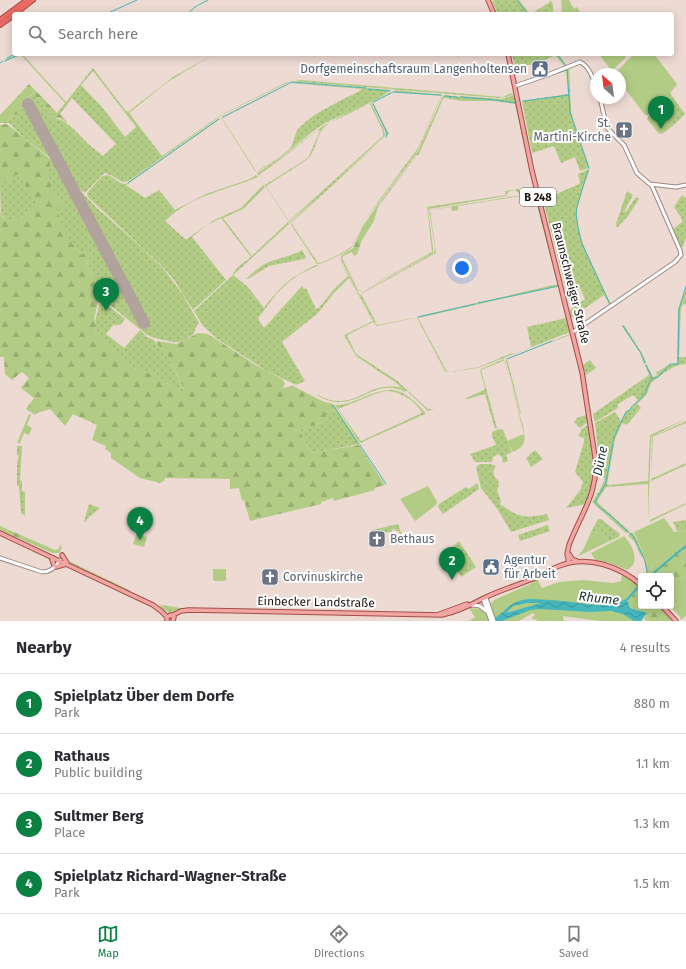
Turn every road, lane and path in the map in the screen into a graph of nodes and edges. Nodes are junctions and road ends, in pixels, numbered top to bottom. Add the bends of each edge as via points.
1 (27, 0) edge
2 (33, 0) edge
3 (488, 0) edge
4 (18, 12) edge
5 (493, 12) edge
6 (12, 16) edge
7 (0, 20) edge
8 (0, 25) edge
9 (508, 56) edge
10 (590, 73) edge
11 (515, 86) junction
12 (601, 104) edge
13 (650, 184) junction
14 (686, 186) edge
15 (573, 332) junction
16 (0, 533) edge
17 (568, 548) junction
18 (62, 554) dead end
19 (569, 554) junction
20 (50, 556) junction
21 (0, 558) edge
22 (59, 560) junction
23 (578, 562) junction
24 (568, 563) junction
25 (67, 564) junction
26 (54, 567) junction
27 (638, 583) edge
28 (484, 598) junction
29 (470, 605) junction
30 (665, 609) edge
31 (490, 613) junction
32 (437, 614) junction
33 (171, 618) edge
34 (493, 621) edge
35 (676, 621) edge

1 - 7 highway
2 - 4 highway
3 - 5 main road
6 - 8 highway
9 - 11 main road, Braunschweiger Straße / B 248
10 - 11 street via 583,63 578,62
11 - 15 main road, Braunschweiger Straße / B 248 via 532,171
12 - 13 street via 607,128 624,145 637,173
13 - 14 street
13 - 15 street via 680,250 680,257
15 - 17 main road, Braunschweiger Straße / B 248 via 586,390 596,466 594,488
16 - 20 main road, Einbecker Landstraße
17 - 19 main road
17 - 24 main road, B 248
18 - 25 main road
19 - 23 main road
19 - 24 main road
20 - 22 main road, Einbecker Landstraße
20 - 26 main road
21 - 26 street via 38,572 45,572
22 - 25 main road, Einbecker Landstraße
22 - 26 street
23 - 24 main road, Einbecker Landstraße
23 - 27 main road, Einbecker Landstraße via 606,565
24 - 28 main road, Einbecker Landstraße
25 - 26 main road
25 - 33 main road, Einbecker Landstraße via 156,607
28 - 29 main road, Einbecker Landstraße
28 - 31 street
28 - 32 main road, Einbecker Landstraße
29 - 31 street via 480,606
29 - 32 main road, Einbecker Landstraße via 445,615
30 - 35 main road
31 - 34 street
32 - 33 main road, Einbecker Landstraße via 194,610

